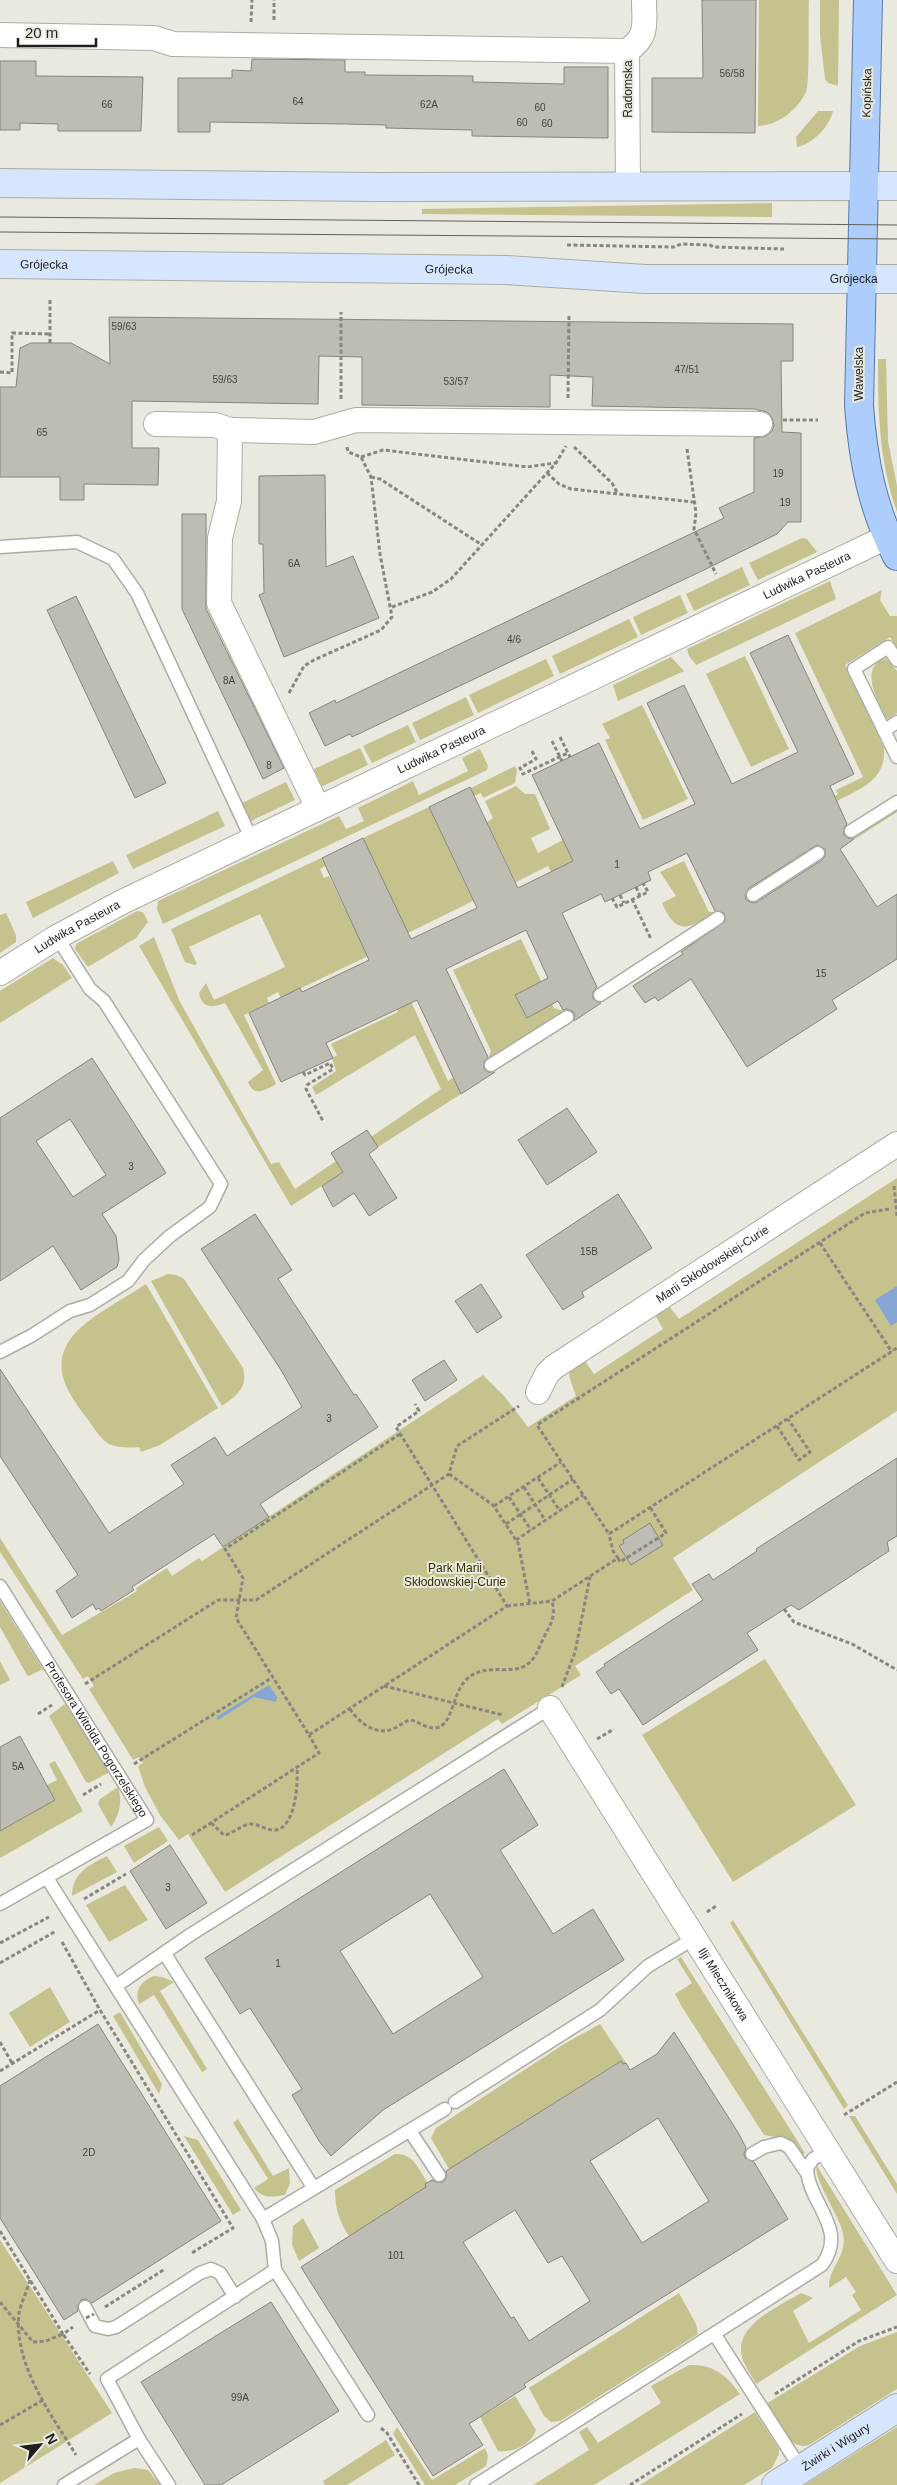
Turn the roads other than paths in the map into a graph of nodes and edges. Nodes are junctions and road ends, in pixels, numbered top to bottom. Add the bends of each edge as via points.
1 (644, 0) edge
2 (868, 0) edge
3 (0, 35) edge
4 (628, 52) junction
5 (0, 183) edge
6 (628, 186) junction
7 (864, 186) junction
8 (897, 186) edge
9 (0, 264) edge
10 (897, 279) edge
11 (861, 280) junction
12 (770, 422) road end
13 (156, 424) dead end
14 (230, 430) junction
15 (892, 546) edge
16 (0, 547) edge
17 (897, 660) edge
18 (897, 722) edge
19 (884, 731) junction
20 (897, 757) edge
21 (897, 802) edge
22 (318, 808) junction
23 (851, 832) dead end
24 (252, 840) junction
25 (818, 853) dead end
26 (753, 895) dead end
27 (718, 918) dead end
28 (57, 937) junction
29 (0, 973) edge
30 (600, 995) dead end
31 (567, 1017) dead end
32 (491, 1065) dead end
33 (897, 1144) edge
34 (0, 1352) edge
35 (538, 1392) road end
36 (0, 1586) edge
37 (550, 1708) joint
38 (47, 1878) junction
39 (0, 1904) edge
40 (695, 1938) junction
41 (164, 1954) junction
42 (116, 1986) junction
43 (410, 2131) junction
44 (827, 2150) junction
45 (752, 2154) dead end
46 (807, 2173) junction
47 (439, 2175) dead end
48 (312, 2187) junction
49 (263, 2219) junction
50 (897, 2261) edge
51 (275, 2270) junction
52 (234, 2296) junction
53 (88, 2313) road end
54 (715, 2335) junction
55 (897, 2408) edge
56 (368, 2415) dead end
57 (139, 2439) junction
58 (801, 2469) junction
59 (64, 2485) edge
60 (169, 2485) edge
61 (476, 2485) edge
62 (776, 2485) edge

1 - 4 street, Radomska via 644,33
2 - 7 main road, Kopińska
3 - 4 street via 154,38 172,44
4 - 6 street, Radomska
5 - 6 main road
6 - 7 main road
7 - 8 main road
7 - 11 main road, Wawelska
9 - 11 main road, Grójecka via 506,270 645,279
10 - 11 main road, Grójecka
11 - 15 main road, Wawelska via 859,374 862,443 871,488
12 - 14 street via 356,420 314,432
13 - 14 street via 215,425
14 - 22 street via 229,500 220,538 219,603
15 - 22 street, Ludwika Pasteura
16 - 24 lane via 77,542 113,559 137,594
17 - 19 lane via 888,646 854,669
18 - 19 lane
19 - 20 lane
21 - 23 lane
22 - 24 street, Ludwika Pasteura
24 - 28 street, Ludwika Pasteura
25 - 26 lane
27 - 30 lane
28 - 29 street, Ludwika Pasteura
28 - 34 lane via 90,989 104,1001 221,1184 210,1207 170,1236 144,1260 128,1281 90,1305 70,1311
31 - 32 lane
33 - 35 street, Marii Skłodowskiej-Curie via 554,1366
36 - 38 lane, Profesora Witolda Pogorzelskiego via 147,1820
37 - 40 street, Ilji Miecznikowa
37 - 41 lane
38 - 39 lane
38 - 42 lane
40 - 43 lane via 648,1966 600,2010
40 - 44 street, Ilji Miecznikowa
41 - 42 lane
41 - 48 lane
42 - 49 lane
43 - 47 lane
43 - 48 lane via 333,2178
44 - 46 lane via 808,2163
44 - 50 street, Ilji Miecznikowa
45 - 46 lane via 780,2143 789,2147
46 - 54 lane via 830,2228 829,2256 812,2274
48 - 49 lane
49 - 51 lane via 272,2241
51 - 52 lane
51 - 56 lane
52 - 53 lane via 220,2273 211,2269 116,2327 96,2326
52 - 57 lane via 107,2379
54 - 58 lane
54 - 61 lane
55 - 58 main road, Żwirki i Wigury
57 - 59 lane
57 - 60 lane
58 - 62 main road, Żwirki i Wigury

